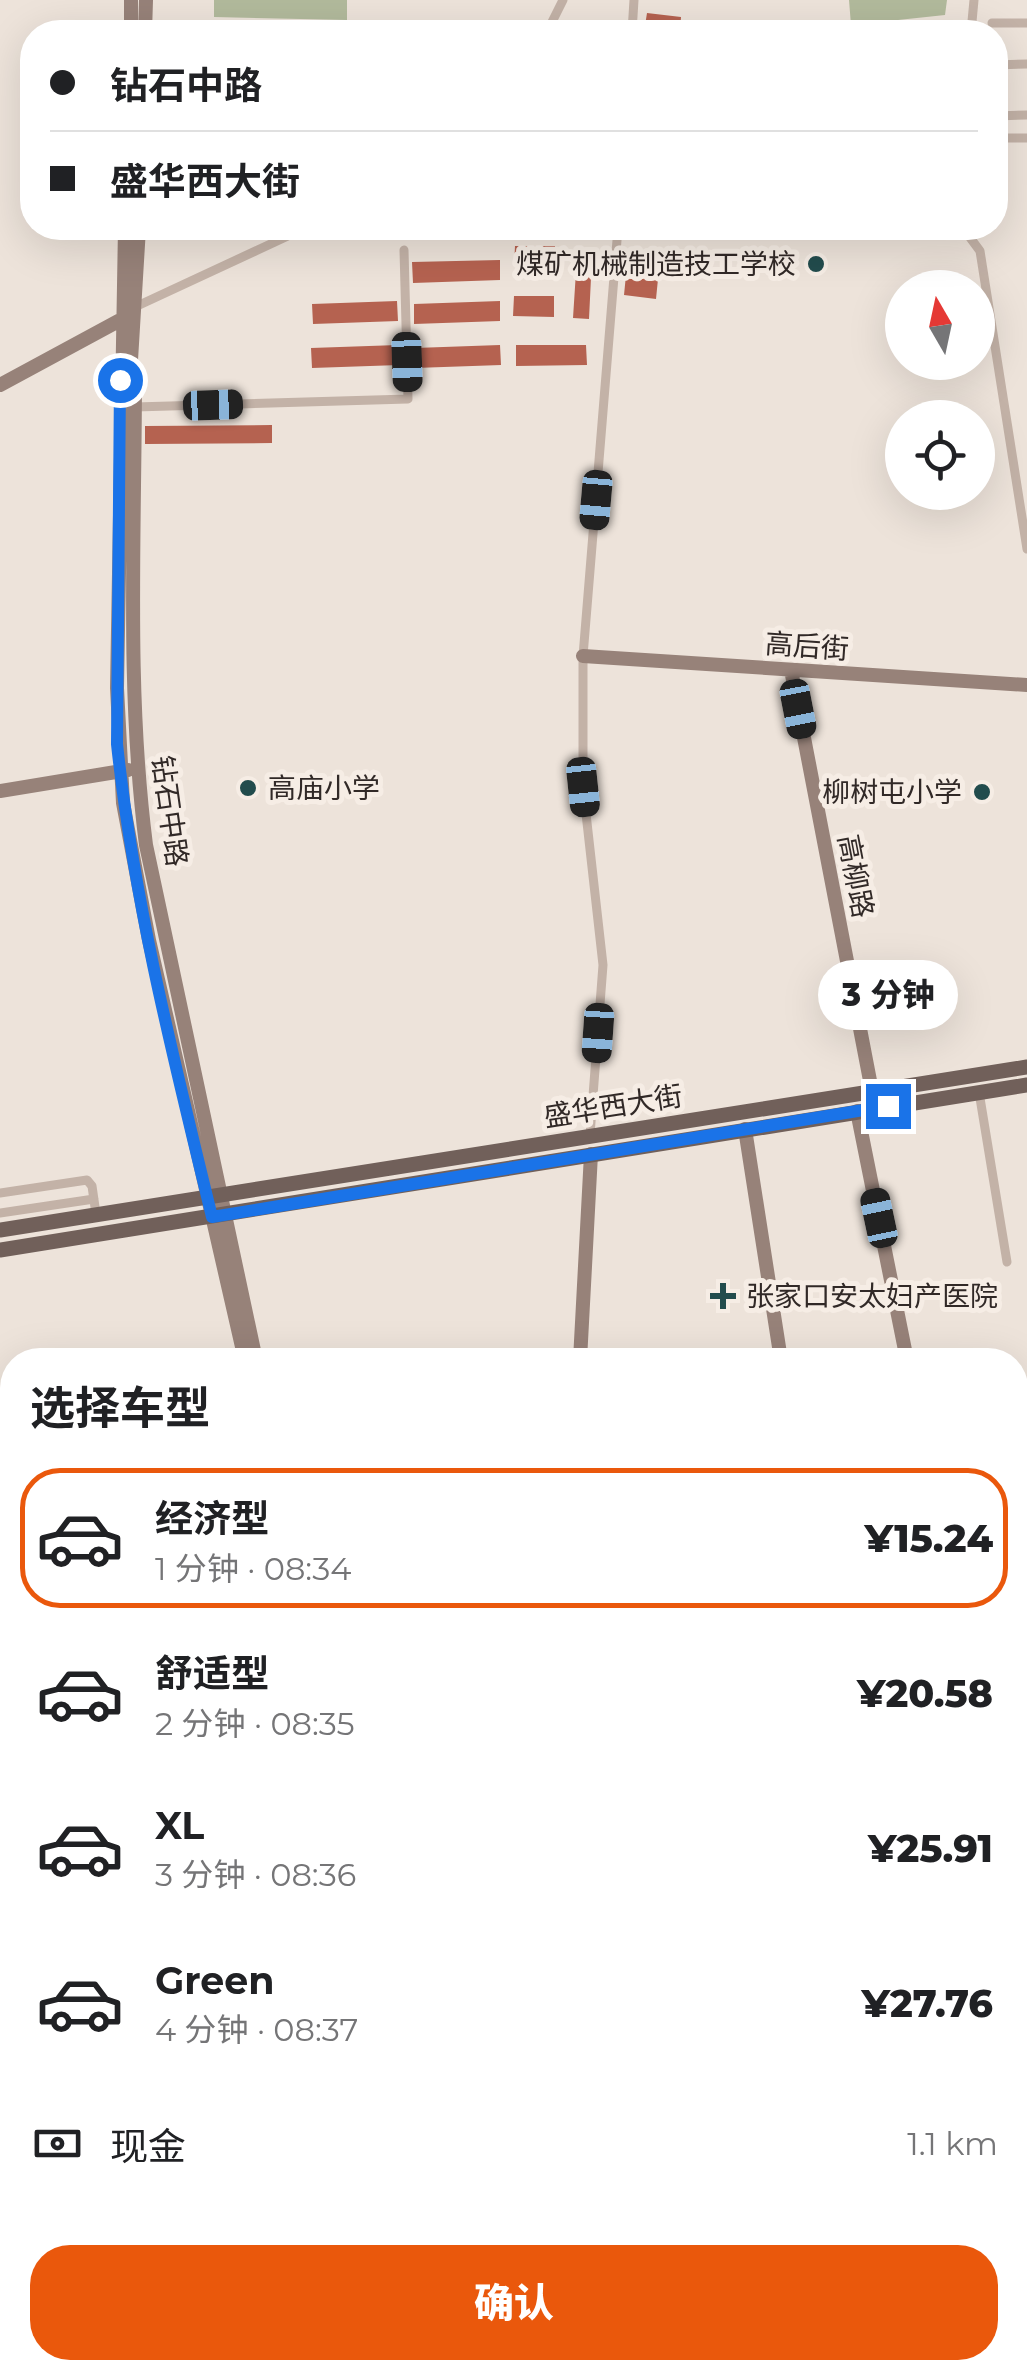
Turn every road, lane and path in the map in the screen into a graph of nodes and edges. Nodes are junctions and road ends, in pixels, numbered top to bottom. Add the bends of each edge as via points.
1 (124, 240) edge
2 (139, 240) edge
3 (278, 240) edge
4 (617, 240) edge
5 (972, 240) edge
6 (404, 250) dead end
7 (136, 307) junction
8 (124, 318) junction
9 (0, 384) edge
10 (135, 407) junction
11 (1027, 549) edge
12 (583, 656) junction
13 (791, 670) junction
14 (1027, 685) edge
15 (137, 769) junction
16 (120, 772) junction
17 (0, 791) edge
18 (1027, 1067) edge
19 (1027, 1085) edge
20 (872, 1092) junction
21 (979, 1092) junction
22 (858, 1111) junction
23 (745, 1129) junction
24 (590, 1136) junction
25 (590, 1154) junction
26 (402, 1165) junction
27 (405, 1184) junction
28 (0, 1193) edge
29 (214, 1196) junction
30 (91, 1210) junction
31 (0, 1213) edge
32 (218, 1215) junction
33 (0, 1230) edge
34 (0, 1250) edge
35 (1006, 1262) dead end
36 (243, 1348) edge
37 (253, 1348) edge
38 (581, 1348) edge
39 (780, 1348) edge
40 (905, 1348) edge

1 - 8 main road, 钻石中路
2 - 7 main road, 钻石中路
3 - 7 street
4 - 12 street
5 - 11 street via 980,251
6 - 10 street via 408,399
7 - 10 main road, 钻石中路
8 - 9 main road
8 - 16 main road, 钻石中路
10 - 15 main road, 钻石中路
12 - 13 main road, 高后街
12 - 24 street via 583,787 603,964
13 - 14 main road, 高后街
13 - 20 main road, 高柳路
15 - 16 main road
15 - 29 main road, 钻石中路
16 - 17 main road
16 - 29 main road, 钻石中路 via 138,885
18 - 20 main road, 盛华西大街
19 - 21 main road, 盛华西大街
20 - 24 main road, 盛华西大街
21 - 22 main road, 盛华西大街
21 - 35 street
22 - 23 main road, 盛华西大街
22 - 40 main road
23 - 25 main road, 盛华西大街
23 - 39 main road
24 - 26 main road, 盛华西大街
25 - 27 main road, 盛华西大街
25 - 38 main road
26 - 27 main road
26 - 29 main road, 盛华西大街
27 - 32 main road, 盛华西大街
28 - 30 street via 80,1180 92,1186
29 - 30 main road, 盛华西大街
29 - 32 main road, 钻石中路
30 - 31 street
30 - 33 main road
32 - 34 main road, 盛华西大街
32 - 36 main road
32 - 37 main road

